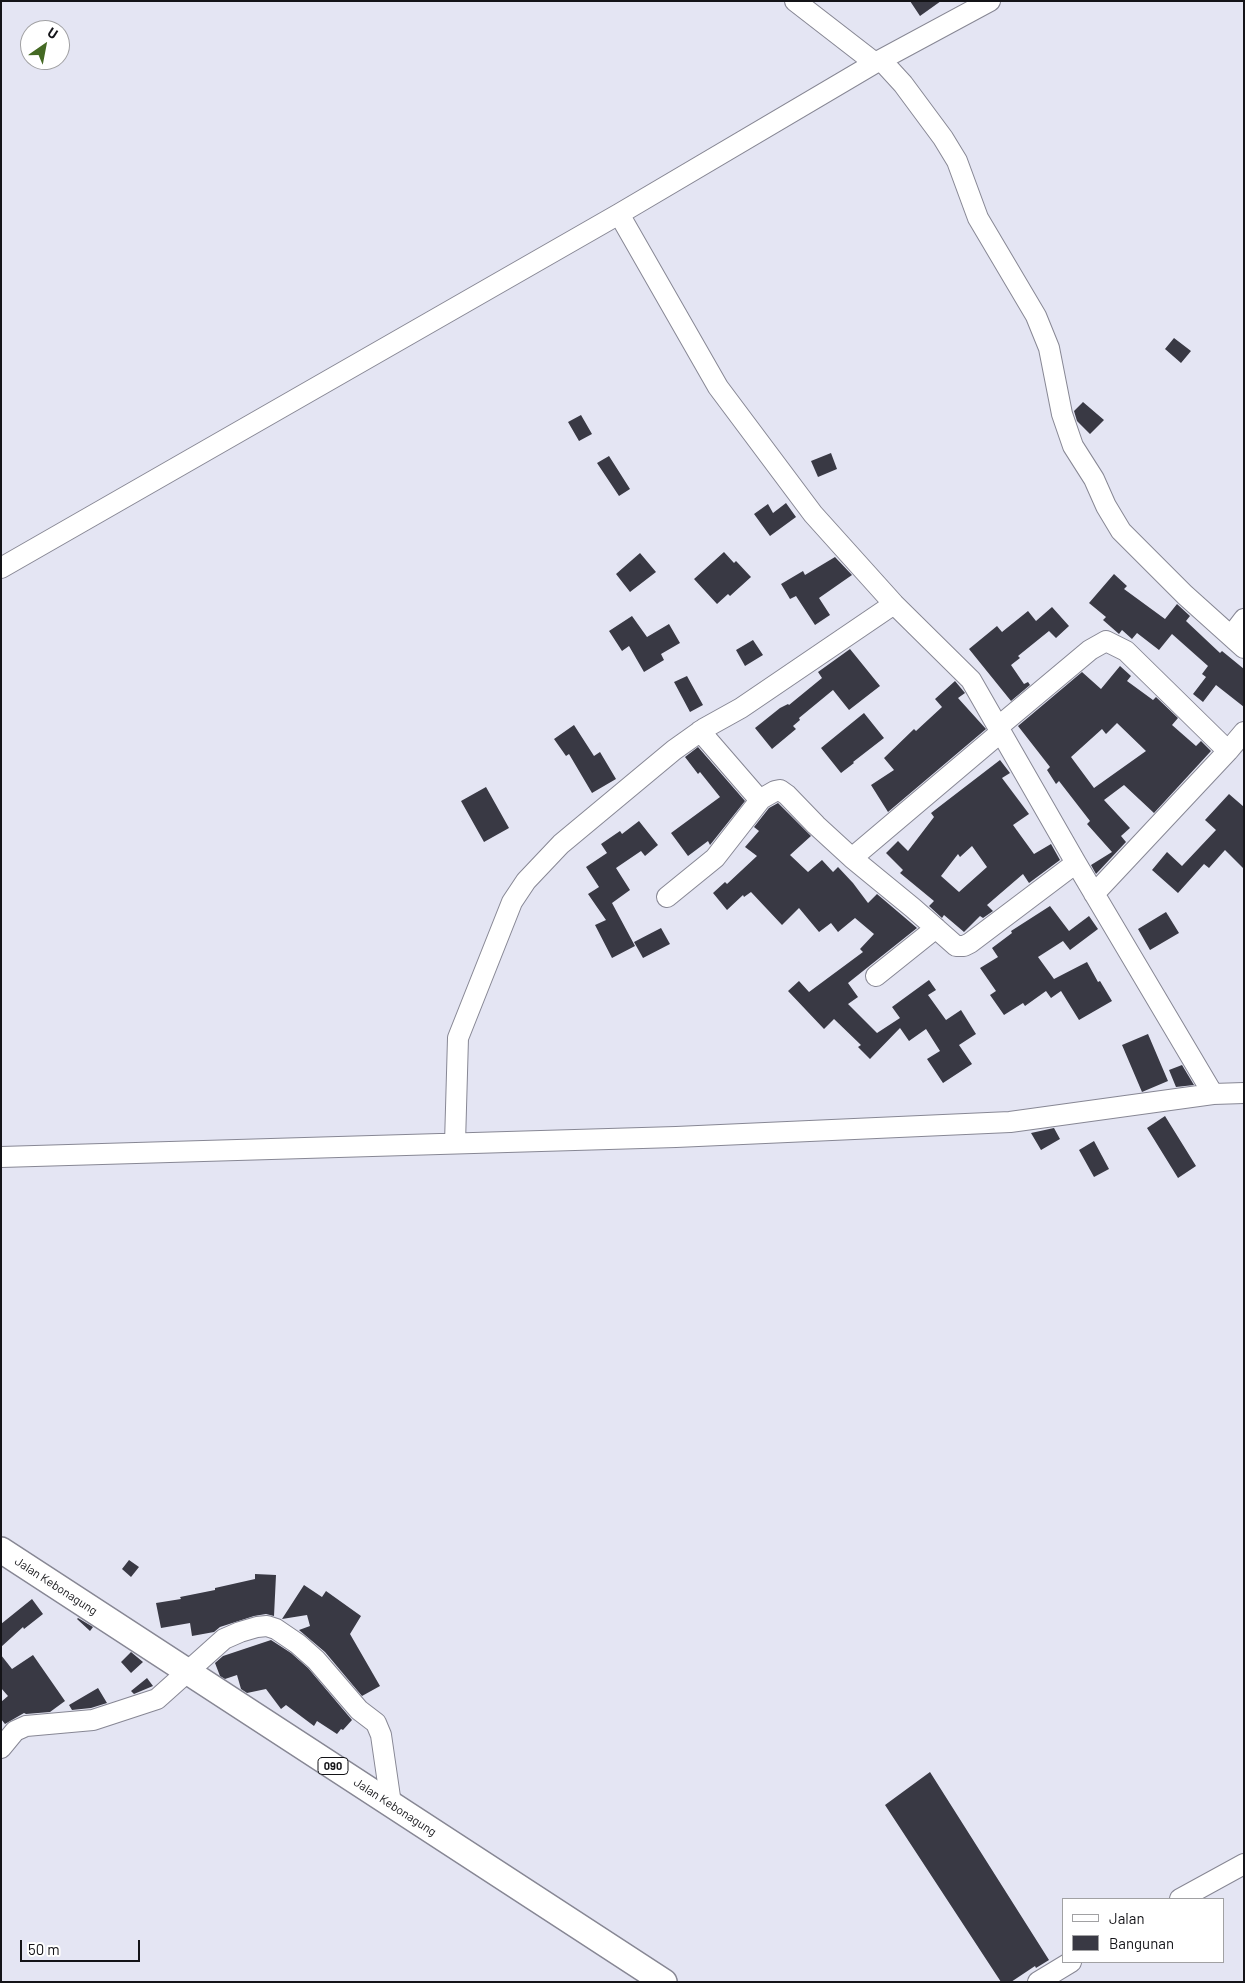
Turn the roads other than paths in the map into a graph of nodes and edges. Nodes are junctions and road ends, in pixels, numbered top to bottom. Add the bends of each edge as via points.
1 (795, 1) edge
2 (990, 1) edge
3 (878, 61) junction
4 (619, 214) junction
5 (1, 568) edge
6 (894, 604) junction
7 (1244, 619) edge
8 (1237, 642) edge
9 (1000, 730) junction
10 (700, 731) junction
11 (1244, 732) edge
12 (1228, 751) junction
13 (761, 799) junction
14 (852, 858) junction
15 (1076, 863) junction
16 (1094, 894) junction
17 (667, 897) dead end
18 (936, 928) junction
19 (876, 976) dead end
20 (1244, 1093) edge
21 (1213, 1094) junction
22 (455, 1143) junction
23 (1, 1157) edge
24 (2, 1552) edge
25 (188, 1672) junction
26 (1, 1748) edge
27 (391, 1804) junction
28 (1244, 1864) edge
29 (1182, 1898) edge
30 (1069, 1963) edge
31 (664, 1982) edge
32 (1038, 1982) edge

1 - 3 street
2 - 3 street
3 - 4 street
3 - 8 street via 909,92 957,161 978,218 1041,327 1073,446 1121,531
4 - 5 street
4 - 6 street via 718,387 813,514
6 - 9 street via 971,680
6 - 10 street via 742,708
7 - 8 street
9 - 12 street via 1090,650 1106,641 1126,651
9 - 14 street
9 - 15 street
10 - 13 street
10 - 22 street via 561,844 526,881 512,902 458,1038
11 - 12 street
12 - 16 street
13 - 14 street via 780,790
13 - 17 street via 715,858
14 - 18 street
15 - 16 street
15 - 18 street via 964,946 956,946
16 - 21 street
18 - 19 street
20 - 21 street
21 - 22 street via 1010,1122
22 - 23 street
24 - 25 main road, Jalan Kebonagung / 090
25 - 26 street via 157,1699 93,1720 26,1726 15,1731
25 - 27 main road, Jalan Kebonagung / 090
25 - 27 street via 216,1644 232,1635 257,1627 276,1629 316,1660 380,1729
27 - 31 main road, Jalan Kebonagung / 090
28 - 29 street
30 - 32 street

